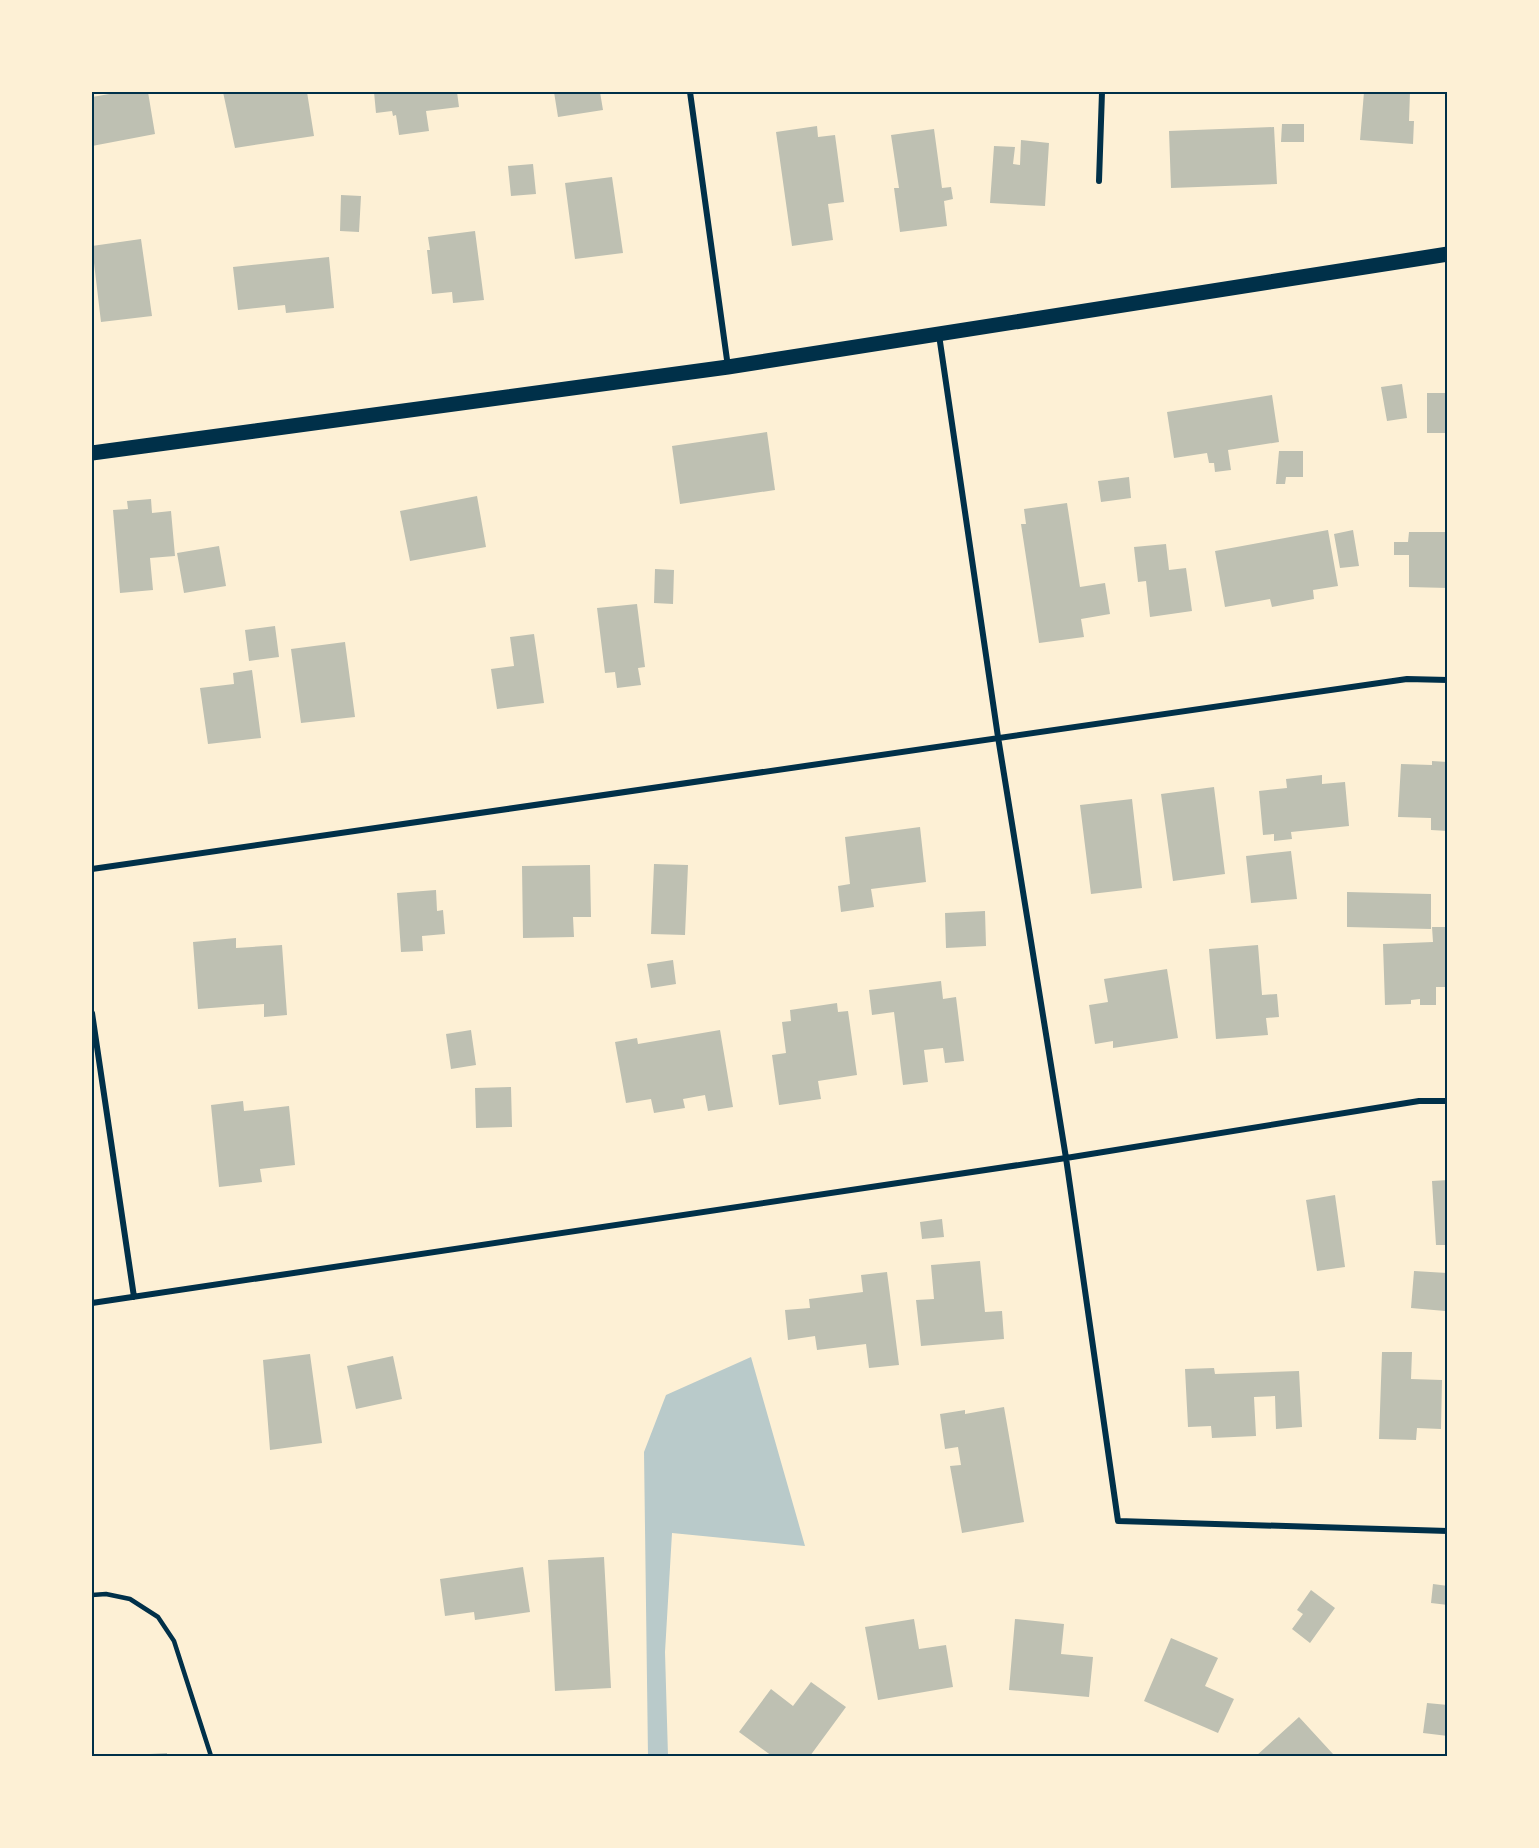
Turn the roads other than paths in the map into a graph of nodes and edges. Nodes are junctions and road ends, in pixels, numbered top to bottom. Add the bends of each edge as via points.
1 (690, 92) edge
2 (1102, 92) edge
3 (1099, 181) dead end
4 (1448, 254) edge
5 (939, 335) junction
6 (728, 367) junction
7 (92, 453) edge
8 (1448, 680) edge
9 (998, 737) junction
10 (92, 869) edge
11 (92, 1013) edge
12 (1448, 1101) edge
13 (1066, 1158) junction
14 (134, 1297) junction
15 (92, 1303) edge
16 (1448, 1531) edge
17 (92, 1595) edge
18 (211, 1756) edge

1 - 6 street
2 - 3 street
4 - 5 main road
5 - 6 main road
5 - 9 street
6 - 7 main road
8 - 9 street via 1407,679
9 - 10 street
9 - 13 street
11 - 14 street
12 - 13 street via 1419,1101
13 - 14 street
13 - 16 street via 1118,1521
14 - 15 street
17 - 18 lane via 130,1599 158,1617 174,1641

